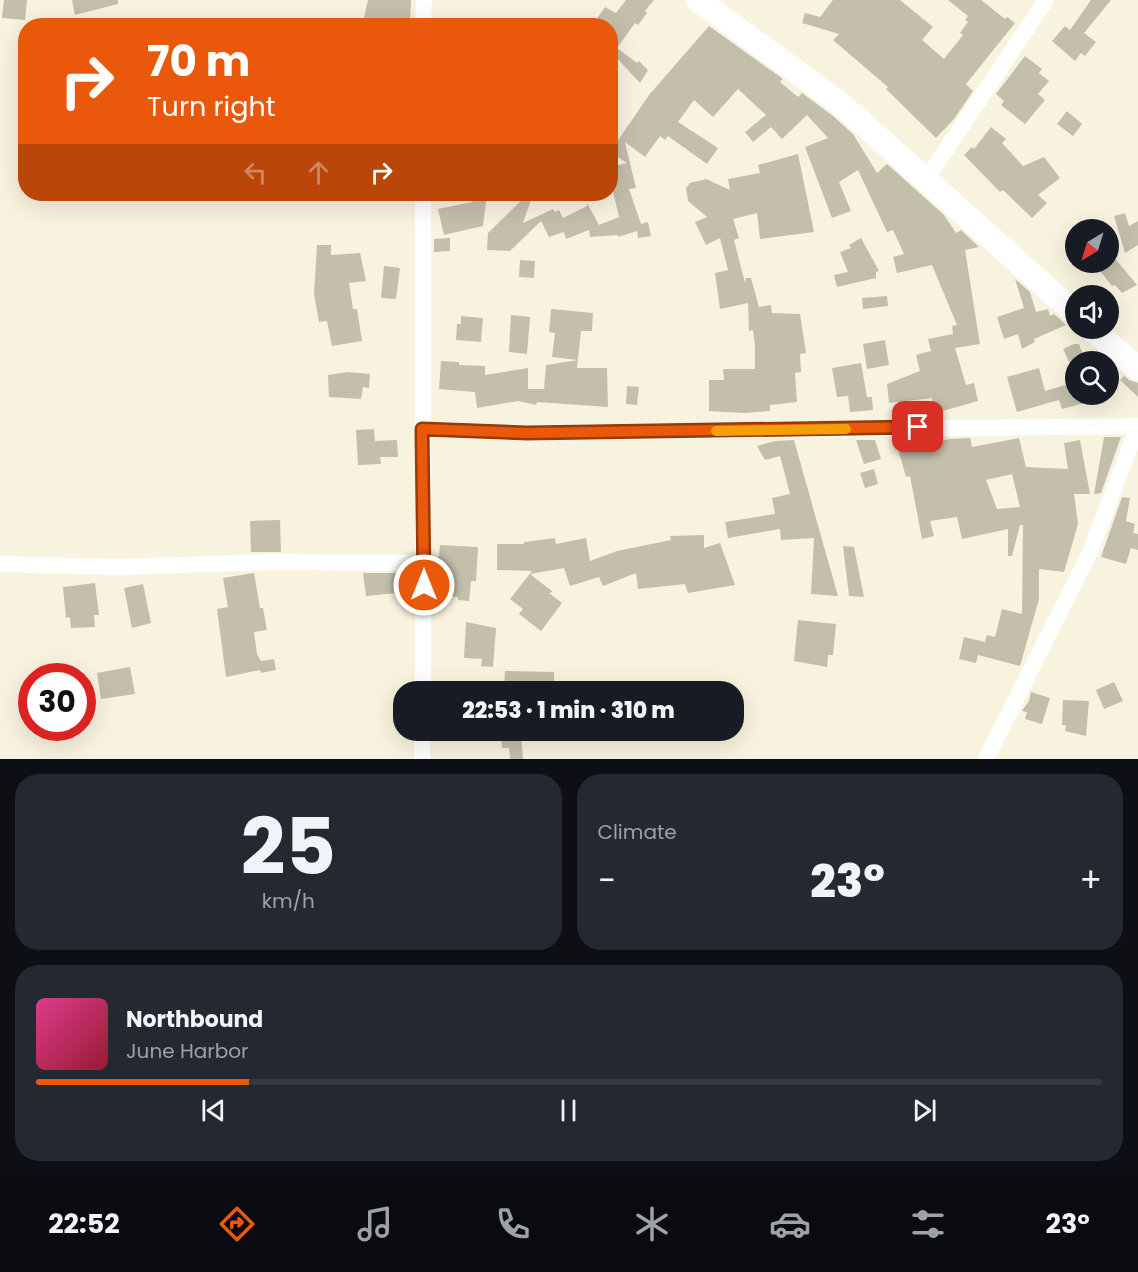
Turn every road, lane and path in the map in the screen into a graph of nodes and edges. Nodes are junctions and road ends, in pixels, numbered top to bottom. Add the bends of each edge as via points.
1 (424, 0) edge
2 (698, 0) edge
3 (1046, 0) edge
4 (423, 18) edge
5 (926, 180) junction
6 (423, 201) edge
7 (1065, 304) edge
8 (1104, 339) edge
9 (1138, 369) edge
10 (1138, 426) edge
11 (422, 429) junction
12 (424, 563) junction
13 (0, 564) edge
14 (423, 681) edge
15 (422, 741) edge
16 (422, 759) edge
17 (986, 759) edge

1 - 4 street
2 - 5 main road via 842,105
3 - 5 street
5 - 7 main road
6 - 11 street
8 - 9 main road
10 - 11 street via 527,433
10 - 17 street via 1091,550
11 - 12 street
12 - 13 street via 271,562 119,567
12 - 14 street
15 - 16 street

